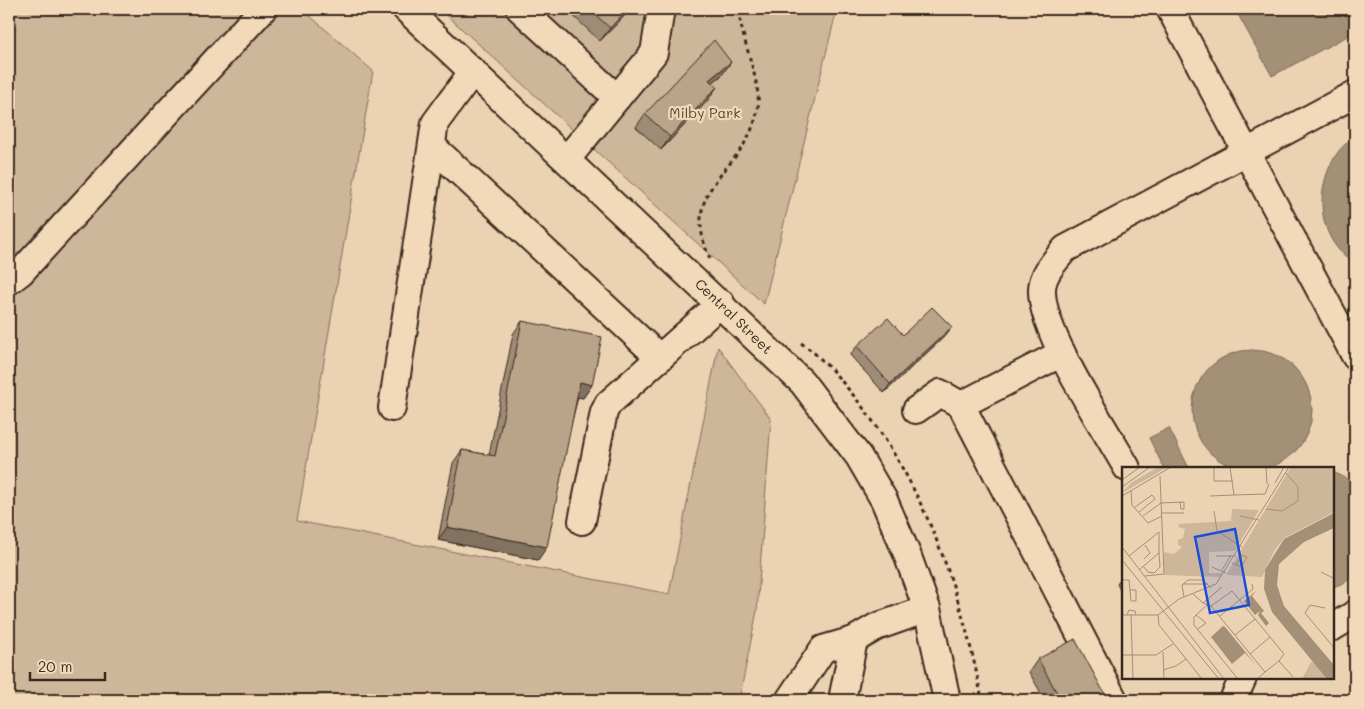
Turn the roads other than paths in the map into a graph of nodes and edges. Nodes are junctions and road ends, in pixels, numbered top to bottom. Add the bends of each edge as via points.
1 (263, 9) edge
2 (406, 9) edge
3 (520, 9) edge
4 (661, 9) edge
5 (1170, 9) edge
6 (473, 71) junction
7 (1355, 94) edge
8 (617, 98) junction
9 (432, 146) junction
10 (1247, 152) junction
11 (566, 159) junction
12 (9, 282) edge
13 (721, 303) junction
14 (1062, 353) junction
15 (1355, 356) edge
16 (660, 358) junction
17 (961, 405) junction
18 (392, 408) dead end
19 (916, 410) dead end
20 (1126, 467) edge
21 (582, 521) dead end
22 (927, 609) junction
23 (1355, 614) edge
24 (1334, 626) edge
25 (854, 640) junction
26 (1243, 679) edge
27 (788, 700) edge
28 (842, 700) edge
29 (947, 700) edge
30 (1114, 700) edge
31 (1233, 700) edge

1 - 12 street
2 - 6 street, Central Street
3 - 8 street
4 - 8 street via 654,53
5 - 10 street
6 - 9 street via 435,123
6 - 11 street, Central Street
7 - 10 street
8 - 11 street
9 - 16 street
9 - 18 street
10 - 14 street via 1065,249 1048,270 1041,290 1045,314
10 - 15 street
11 - 13 street, Central Street
13 - 16 street
13 - 22 street, Central Street via 802,382 859,457 884,500
14 - 17 street
14 - 20 street
16 - 21 street via 608,404 604,412
17 - 19 street via 940,393
17 - 30 street
22 - 25 street via 876,627
22 - 29 street, Central Street
23 - 24 street
25 - 27 street via 823,649
25 - 28 street
26 - 31 street

